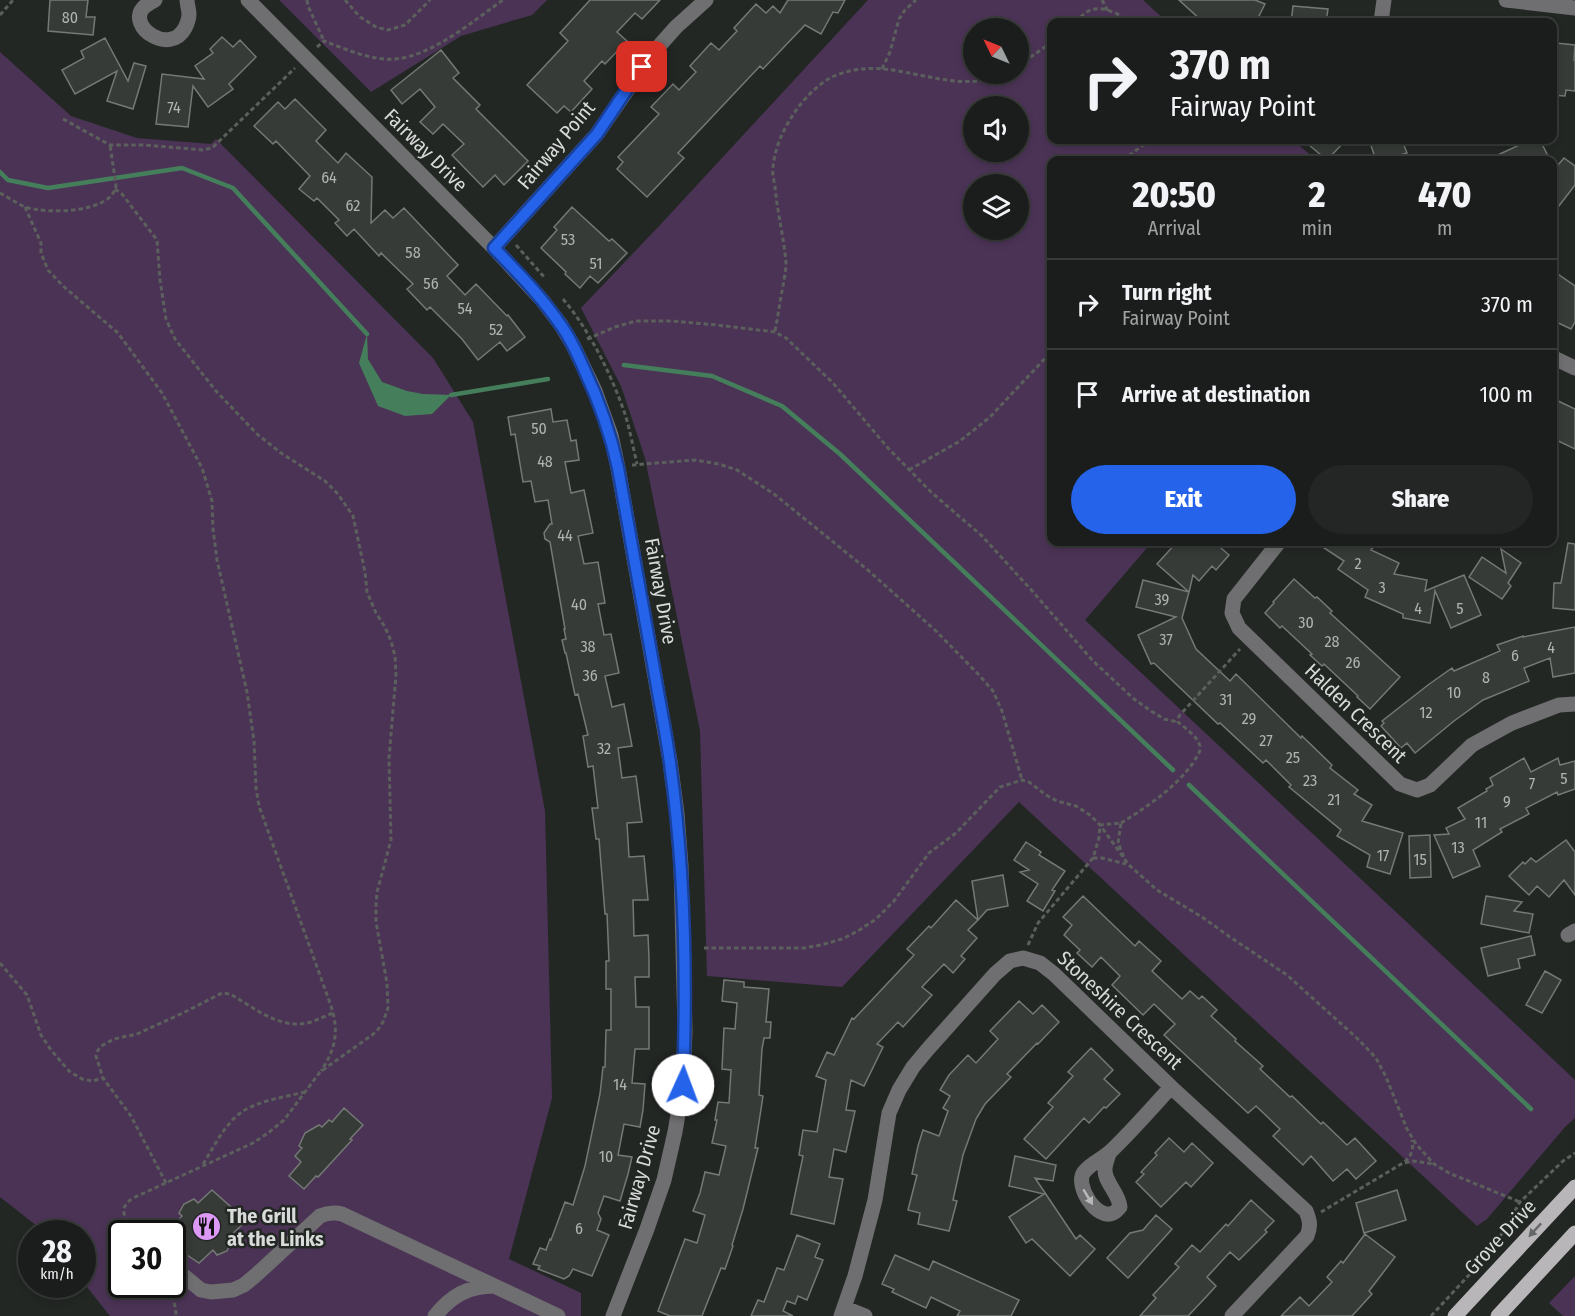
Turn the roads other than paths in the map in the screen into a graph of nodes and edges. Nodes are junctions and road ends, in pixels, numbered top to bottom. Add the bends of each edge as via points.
1 (155, 0) edge
2 (187, 0) edge
3 (248, 0) edge
4 (706, 0) edge
5 (1384, 0) edge
6 (1506, 0) edge
7 (1575, 8) edge
8 (1382, 18) edge
9 (494, 248) junction
10 (1557, 359) edge
11 (1575, 368) edge
12 (1277, 546) edge
13 (1575, 704) edge
14 (1171, 1087) junction
15 (1109, 1153) dead end
16 (1575, 1187) edge
17 (1575, 1233) edge
18 (186, 1278) edge
19 (494, 1286) junction
20 (843, 1312) edge
21 (435, 1316) edge
22 (558, 1316) edge
23 (613, 1316) edge
24 (865, 1316) edge
25 (1232, 1316) edge
26 (1455, 1316) edge
27 (1498, 1316) edge

1 - 2 street via 139,16 147,32 163,40 181,34 186,26
3 - 9 street, Fairway Drive
4 - 9 street, Fairway Point via 652,54 597,134
5 - 8 street
6 - 7 street
9 - 23 street, Fairway Drive via 561,325 604,413 618,468 675,804 681,866 683,1085 664,1180
10 - 11 street
12 - 13 street, Halden Crescent via 1234,599 1232,612 1239,628 1400,784 1417,790 1430,785 1472,746 1512,723 1559,705
14 - 15 street
14 - 20 street, Stoneshire Crescent via 1040,963 1023,958 1010,961 928,1049 899,1090 889,1113 875,1200
14 - 25 street, Stoneshire Crescent via 1298,1203 1309,1219 1311,1228 1307,1236
16 -> 26 main road, Grove Drive
17 - 27 main road
18 - 19 street via 201,1290 234,1290 326,1213 342,1214
19 - 21 street via 480,1286 459,1294
19 - 22 street
20 - 24 street

